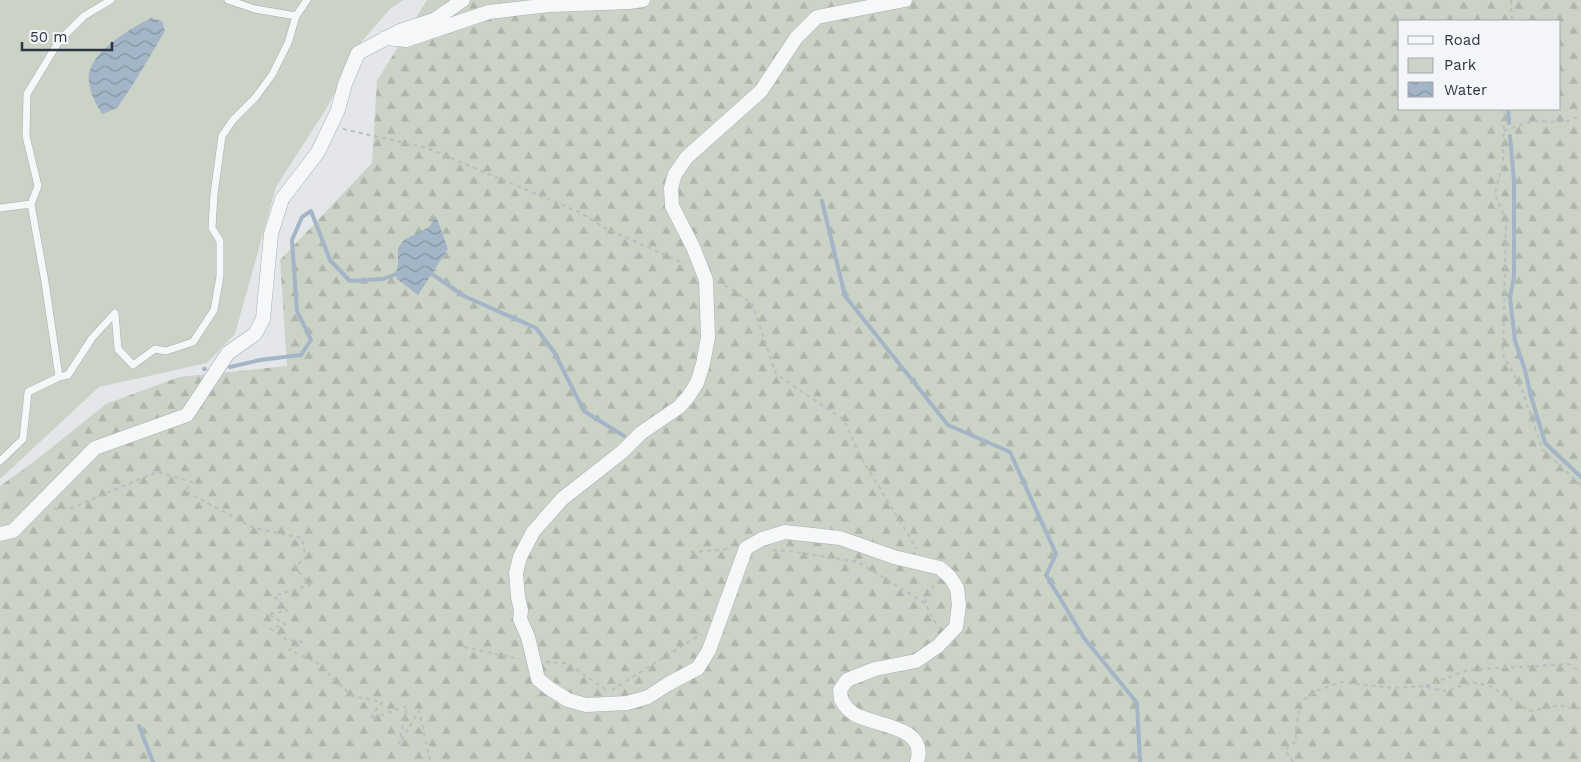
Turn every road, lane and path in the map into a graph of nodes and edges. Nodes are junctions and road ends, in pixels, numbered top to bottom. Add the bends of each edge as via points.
1 (112, 0) edge
2 (228, 0) edge
3 (306, 0) edge
4 (463, 0) edge
5 (643, 0) edge
6 (906, 0) edge
7 (1511, 0) edge
8 (296, 16) junction
9 (1512, 20) edge
10 (384, 38) junction
11 (1504, 110) edge
12 (1581, 115) edge
13 (330, 126) junction
14 (1504, 131) junction
15 (31, 204) junction
16 (0, 208) edge
17 (703, 271) junction
18 (58, 377) junction
19 (0, 462) edge
20 (1581, 485) edge
21 (34, 510) junction
22 (0, 534) edge
23 (746, 548) junction
24 (772, 550) dead end
25 (691, 552) dead end
26 (926, 564) junction
27 (944, 572) junction
28 (925, 603) junction
29 (718, 624) junction
30 (943, 639) junction
31 (464, 647) dead end
32 (533, 660) junction
33 (1581, 672) edge
34 (1426, 686) junction
35 (1581, 708) edge
36 (429, 762) edge
37 (917, 762) edge
38 (1293, 762) edge

1 - 15 lane via 84,16 60,41 27,94 26,136 38,186
2 - 8 lane via 255,9
3 - 8 lane
4 - 10 street via 434,20
5 - 10 street via 489,12 406,40
6 - 17 street via 817,17 796,38 761,91 687,157 675,174 671,188 672,206
7 - 9 path
8 - 18 lane via 288,43 272,75 222,136 212,228 220,241 220,276 214,310 194,342 166,351 155,349 133,365 118,349 115,313 92,338 68,375
10 - 13 street via 358,52
11 - 14 path
12 - 14 path via 1566,122 1533,121
13 - 17 path via 427,148 579,212 605,228
13 - 21 street via 318,152 282,199 271,234 263,319 255,334 228,353 187,415 95,448
14 - 20 path via 1503,161 1495,194 1506,221 1503,355 1522,389 1542,449
15 - 16 lane
15 - 18 lane
17 - 26 path via 752,303 776,374 844,420 860,456
17 - 32 street via 708,337 697,383 679,407 641,433 562,499 533,532 520,557 516,573 520,619
18 - 19 lane via 28,392 23,439
21 - 22 street via 13,531
21 - 36 path via 72,508 157,472 192,482 185,491 254,528 302,538 306,559 294,566 310,585 274,596 287,611 268,614 285,624 271,629 287,640 302,642 289,650 316,662 352,696 382,702 370,719 407,706 399,744 419,711
23 - 25 path
23 - 26 street via 762,538 785,532 840,538 894,557
23 - 29 street
24 - 28 path via 858,562
26 - 27 street
27 - 28 path
27 - 30 street via 957,588 959,605 956,627
28 - 30 path
29 - 32 path via 609,692 567,663
29 - 32 street via 709,650 698,668 648,697 627,703 586,705 568,700 538,679
30 - 37 street via 916,661 856,675 847,680 840,690 840,699 854,714 909,734 918,749
31 - 32 path
33 - 34 path via 1569,664 1468,670
34 - 35 path via 1447,691 1472,682 1490,686 1530,711 1560,705
34 - 38 path via 1392,688 1341,682 1316,691 1301,702 1296,741 1286,750

